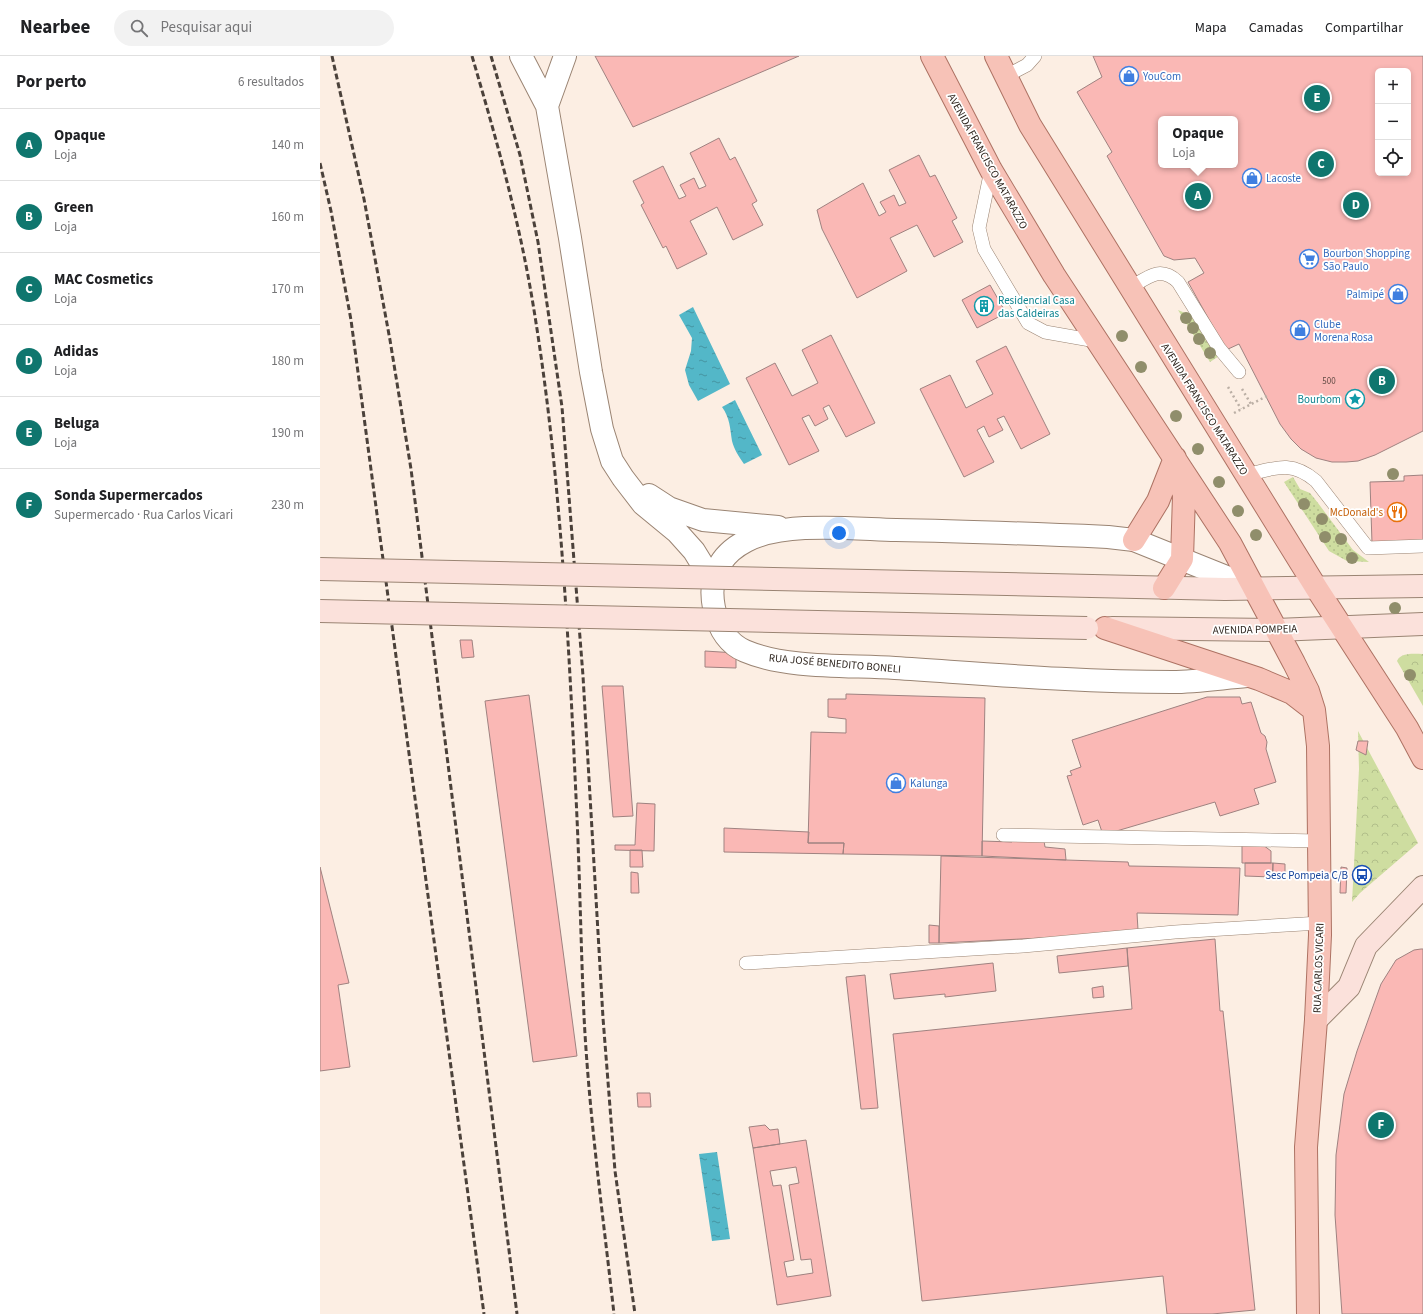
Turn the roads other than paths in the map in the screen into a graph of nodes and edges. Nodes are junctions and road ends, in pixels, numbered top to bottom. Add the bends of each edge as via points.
1 (521, 56) edge
2 (565, 56) edge
3 (932, 56) edge
4 (996, 56) edge
5 (1036, 56) edge
6 (1006, 76) junction
7 (547, 106) junction
8 (992, 170) junction
9 (1130, 288) junction
10 (1096, 341) junction
11 (1239, 372) dead end
12 (1175, 458) junction
13 (1246, 474) junction
14 (623, 478) junction
15 (793, 529) junction
16 (1134, 540) junction
17 (1423, 546) edge
18 (1182, 559) junction
19 (320, 569) edge
20 (713, 582) junction
21 (1423, 586) edge
22 (1164, 588) junction
23 (1256, 589) junction
24 (1317, 589) junction
25 (320, 611) edge
26 (1423, 624) edge
27 (1342, 627) junction
28 (1096, 628) junction
29 (1276, 630) junction
30 (1247, 676) junction
31 (1314, 710) junction
32 (1423, 758) edge
33 (1003, 835) dead end
34 (1318, 841) junction
35 (1423, 887) edge
36 (1320, 923) junction
37 (746, 962) dead end
38 (1316, 1020) junction
39 (1308, 1314) edge

1 - 7 street
2 - 7 street
3 - 8 main road, AVENIDA FRANCISCO MATARAZZO
4 - 6 main road, AVENIDA FRANCISCO MATARAZZO
5 - 6 lane via 1027,65
6 - 9 main road, AVENIDA FRANCISCO MATARAZZO via 1030,125
7 - 14 street via 601,423 612,461
8 - 10 main road, AVENIDA FRANCISCO MATARAZZO
8 - 10 lane via 979,228 984,249 1028,323 1045,332
9 - 11 lane via 1157,273 1171,276 1178,282 1219,348
9 - 13 main road, AVENIDA FRANCISCO MATARAZZO
10 - 12 main road, AVENIDA FRANCISCO MATARAZZO
12 - 16 main road via 1158,501
12 - 18 main road via 1184,495
12 - 23 main road, AVENIDA FRANCISCO MATARAZZO via 1230,543
13 - 17 lane via 1287,466 1301,471 1316,481 1368,548
13 - 24 main road, AVENIDA FRANCISCO MATARAZZO
14 - 15 street via 669,508 688,515 711,521 742,522
14 - 20 street via 643,504 677,532 694,551
15 - 16 street, RUA JOSÉ BENEDITO BONELI via 948,531
15 - 20 street, RUA JOSÉ BENEDITO BONELI via 762,534 746,541 719,563
16 - 18 street, RUA JOSÉ BENEDITO BONELI
18 - 22 main road
18 - 23 street, RUA JOSÉ BENEDITO BONELI
19 - 22 main road, bridge
20 - 30 street, RUA JOSÉ BENEDITO BONELI via 713,604 718,625 728,639 742,650 766,658 833,665 1104,681 1174,682
21 - 24 main road
22 - 23 main road
23 - 24 main road
23 - 29 main road, AVENIDA FRANCISCO MATARAZZO
24 - 27 main road, AVENIDA FRANCISCO MATARAZZO
25 - 28 main road, AVENIDA POMPEIA, bridge
26 - 27 main road, AVENIDA POMPEIA
27 - 29 main road, AVENIDA POMPEIA
27 - 32 main road, AVENIDA FRANCISCO MATARAZZO via 1407,728
28 - 29 main road, AVENIDA POMPEIA
28 - 30 main road
29 - 31 main road, RUA CARLOS VICARI via 1304,684
30 - 31 main road via 1292,693
31 - 34 main road, RUA CARLOS VICARI via 1318,746
33 - 34 lane
34 - 36 main road, RUA CARLOS VICARI
35 - 38 main road via 1366,946 1349,987
36 - 37 lane via 1175,932 1023,946
36 - 38 main road, RUA CARLOS VICARI
38 - 39 main road, RUA CARLOS VICARI via 1306,1147

